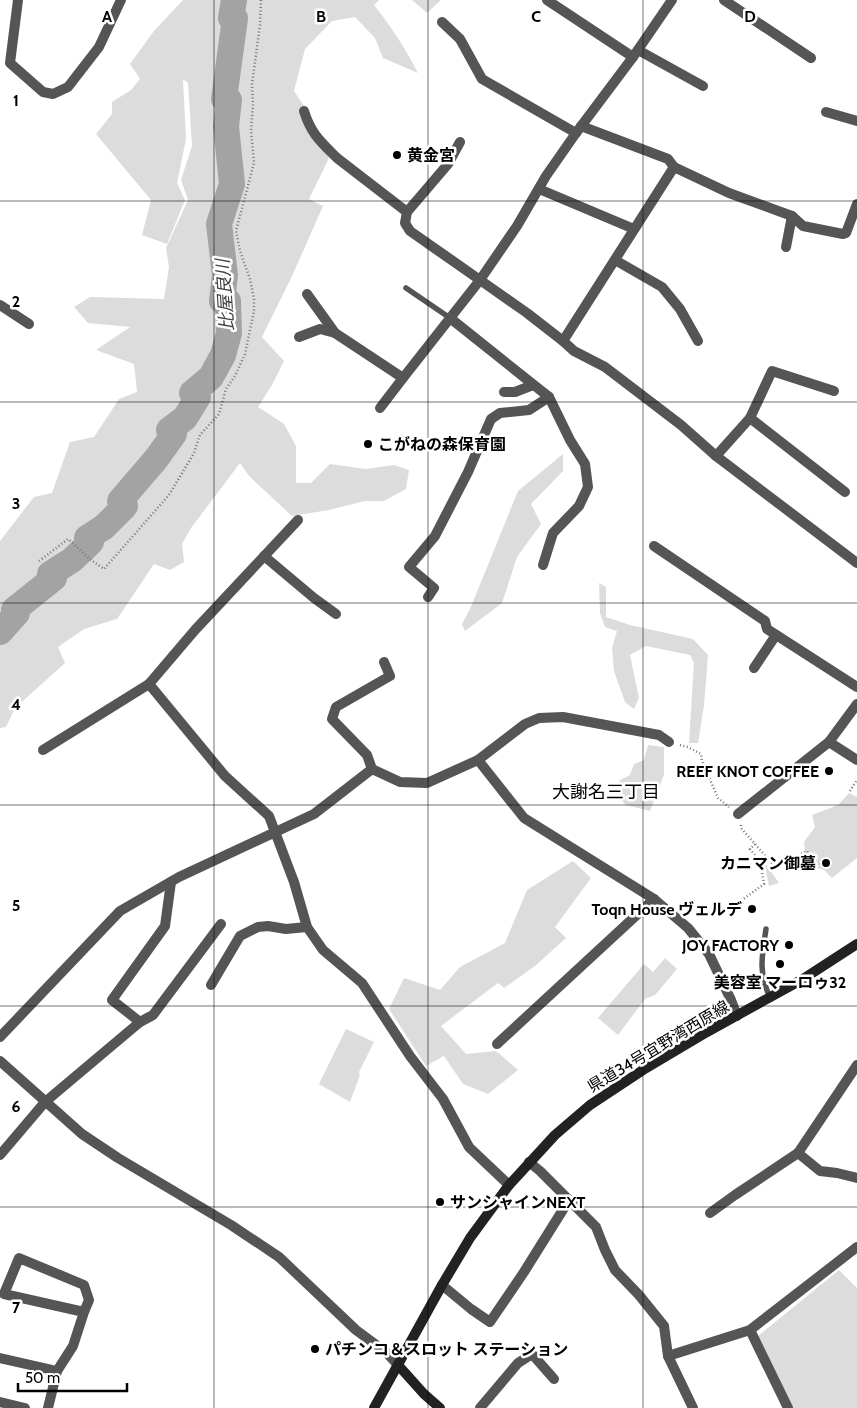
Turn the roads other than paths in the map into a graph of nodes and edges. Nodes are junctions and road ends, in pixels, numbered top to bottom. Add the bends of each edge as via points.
1 (18, 0) edge
2 (121, 0) edge
3 (547, 0) edge
4 (672, 0) edge
5 (724, 0) edge
6 (442, 22) dead end
7 (635, 54) junction
8 (811, 58) dead end
9 (703, 86) dead end
10 (304, 111) dead end
11 (826, 112) dead end
12 (857, 121) edge
13 (579, 130) junction
14 (460, 142) dead end
15 (674, 168) junction
16 (539, 189) junction
17 (857, 204) edge
18 (407, 212) junction
19 (792, 216) junction
20 (634, 229) junction
21 (786, 247) dead end
22 (615, 260) junction
23 (480, 280) junction
24 (406, 288) dead end
25 (307, 294) dead end
26 (0, 305) edge
27 (450, 318) junction
28 (29, 324) dead end
29 (335, 333) junction
30 (299, 337) dead end
31 (563, 341) junction
32 (698, 342) dead end
33 (403, 378) junction
34 (534, 385) junction
35 (834, 391) dead end
36 (504, 392) dead end
37 (549, 397) junction
38 (380, 408) dead end
39 (750, 418) junction
40 (716, 456) junction
41 (845, 492) dead end
42 (298, 520) dead end
43 (654, 546) dead end
44 (264, 556) junction
45 (857, 564) edge
46 (544, 565) dead end
47 (428, 597) dead end
48 (336, 614) dead end
49 (776, 635) junction
50 (384, 662) dead end
51 (754, 668) dead end
52 (149, 684) junction
53 (857, 687) edge
54 (857, 704) edge
55 (669, 742) road end
56 (829, 742) junction
57 (44, 750) dead end
58 (478, 760) junction
59 (857, 760) edge
60 (372, 769) junction
61 (738, 814) road end
62 (276, 831) junction
63 (171, 882) junction
64 (654, 899) junction
65 (220, 924) dead end
66 (307, 927) junction
67 (766, 929) dead end
68 (857, 944) edge
69 (211, 985) dead end
70 (770, 998) junction
71 (737, 1016) junction
72 (140, 1022) junction
73 (0, 1035) edge
74 (497, 1044) dead end
75 (0, 1062) edge
76 (857, 1065) edge
77 (45, 1102) junction
78 (798, 1153) junction
79 (0, 1155) edge
80 (529, 1162) junction
81 (857, 1178) edge
82 (509, 1186) junction
83 (569, 1200) junction
84 (710, 1213) dead end
85 (857, 1247) edge
86 (442, 1285) junction
87 (84, 1312) junction
88 (750, 1330) junction
89 (668, 1356) junction
90 (0, 1358) edge
91 (398, 1365) junction
92 (57, 1371) junction
93 (554, 1379) dead end
94 (0, 1402) edge
95 (25, 1408) edge
96 (48, 1408) edge
97 (374, 1408) edge
98 (440, 1408) edge
99 (480, 1408) edge
100 (693, 1408) edge
101 (788, 1408) edge

1 - 2 street via 10,63 43,92 53,94 68,87 99,47
3 - 7 street
4 - 7 street
5 - 8 street
6 - 13 street via 460,39 482,79
7 - 9 street
7 - 13 street
10 - 18 street via 314,134 337,158
11 - 12 street
13 - 15 street via 668,159
13 - 16 street
14 - 18 street via 448,164
15 - 19 street
15 - 20 street
16 - 20 street
16 - 23 street
17 - 19 street via 843,234 803,226
18 - 23 street via 405,223 410,231
19 - 21 street
20 - 22 street
22 - 31 street
22 - 32 street via 662,287 680,308
23 - 27 street
23 - 31 street
24 - 27 lane
25 - 29 street
26 - 28 street
27 - 33 street
27 - 34 street
29 - 30 street via 320,329
29 - 33 street
31 - 40 street via 574,351 605,367
33 - 38 street
34 - 36 street
34 - 37 street
35 - 39 street via 772,371
37 - 46 street via 585,464 588,487 579,506 554,533
37 - 47 street via 529,410 500,413 491,419 435,536 410,567 434,588
39 - 40 street
39 - 41 street
40 - 45 street
42 - 44 street
43 - 49 street via 766,621 767,629
44 - 48 street
44 - 52 street
49 - 51 street
49 - 53 street
50 - 60 street via 390,676 336,707 332,719 367,755
52 - 57 street
52 - 62 street via 225,776 269,816
54 - 56 street
55 - 58 street via 659,735 563,716 539,718 525,724
56 - 59 street
56 - 61 street
58 - 60 street via 427,783 400,782
58 - 64 street via 524,818
60 - 62 street via 314,814
62 - 63 street
62 - 66 street
63 - 72 street via 166,926 112,1000
63 - 73 street via 120,911
64 - 71 street via 688,928 709,954
64 - 74 street
65 - 72 street via 153,1015
66 - 69 street via 258,927 240,936
66 - 82 street via 323,950 362,983 443,1099 468,1147
67 - 70 lane via 762,977
68 - 70 main road, 県道34号宜野湾西原線
70 - 71 main road, 県道34号宜野湾西原線
71 - 80 main road, 県道34号宜野湾西原線 via 604,1095 565,1126
72 - 77 street
75 - 77 street
76 - 78 street
77 - 79 street
77 - 91 street via 82,1134 118,1158 232,1225 278,1257
78 - 81 street via 820,1171
78 - 84 street
80 - 82 main road, 県道34号宜野湾西原線
80 - 83 street
82 - 86 main road, 県道34号宜野湾西原線 via 470,1238
83 - 86 street via 490,1322
83 - 89 street via 596,1228 615,1270 664,1326
85 - 88 street
86 - 91 main road, 県道34号宜野湾西原線
87 - 87 street via 4,1294 19,1258 84,1285 89,1300
87 - 92 street via 73,1346
88 - 89 street
88 - 101 street
89 - 100 street
90 - 92 street
91 - 97 main road, 県道34号宜野湾西原線
91 - 98 main road
92 - 96 street
93 - 99 street via 532,1354 518,1363
94 - 95 street

